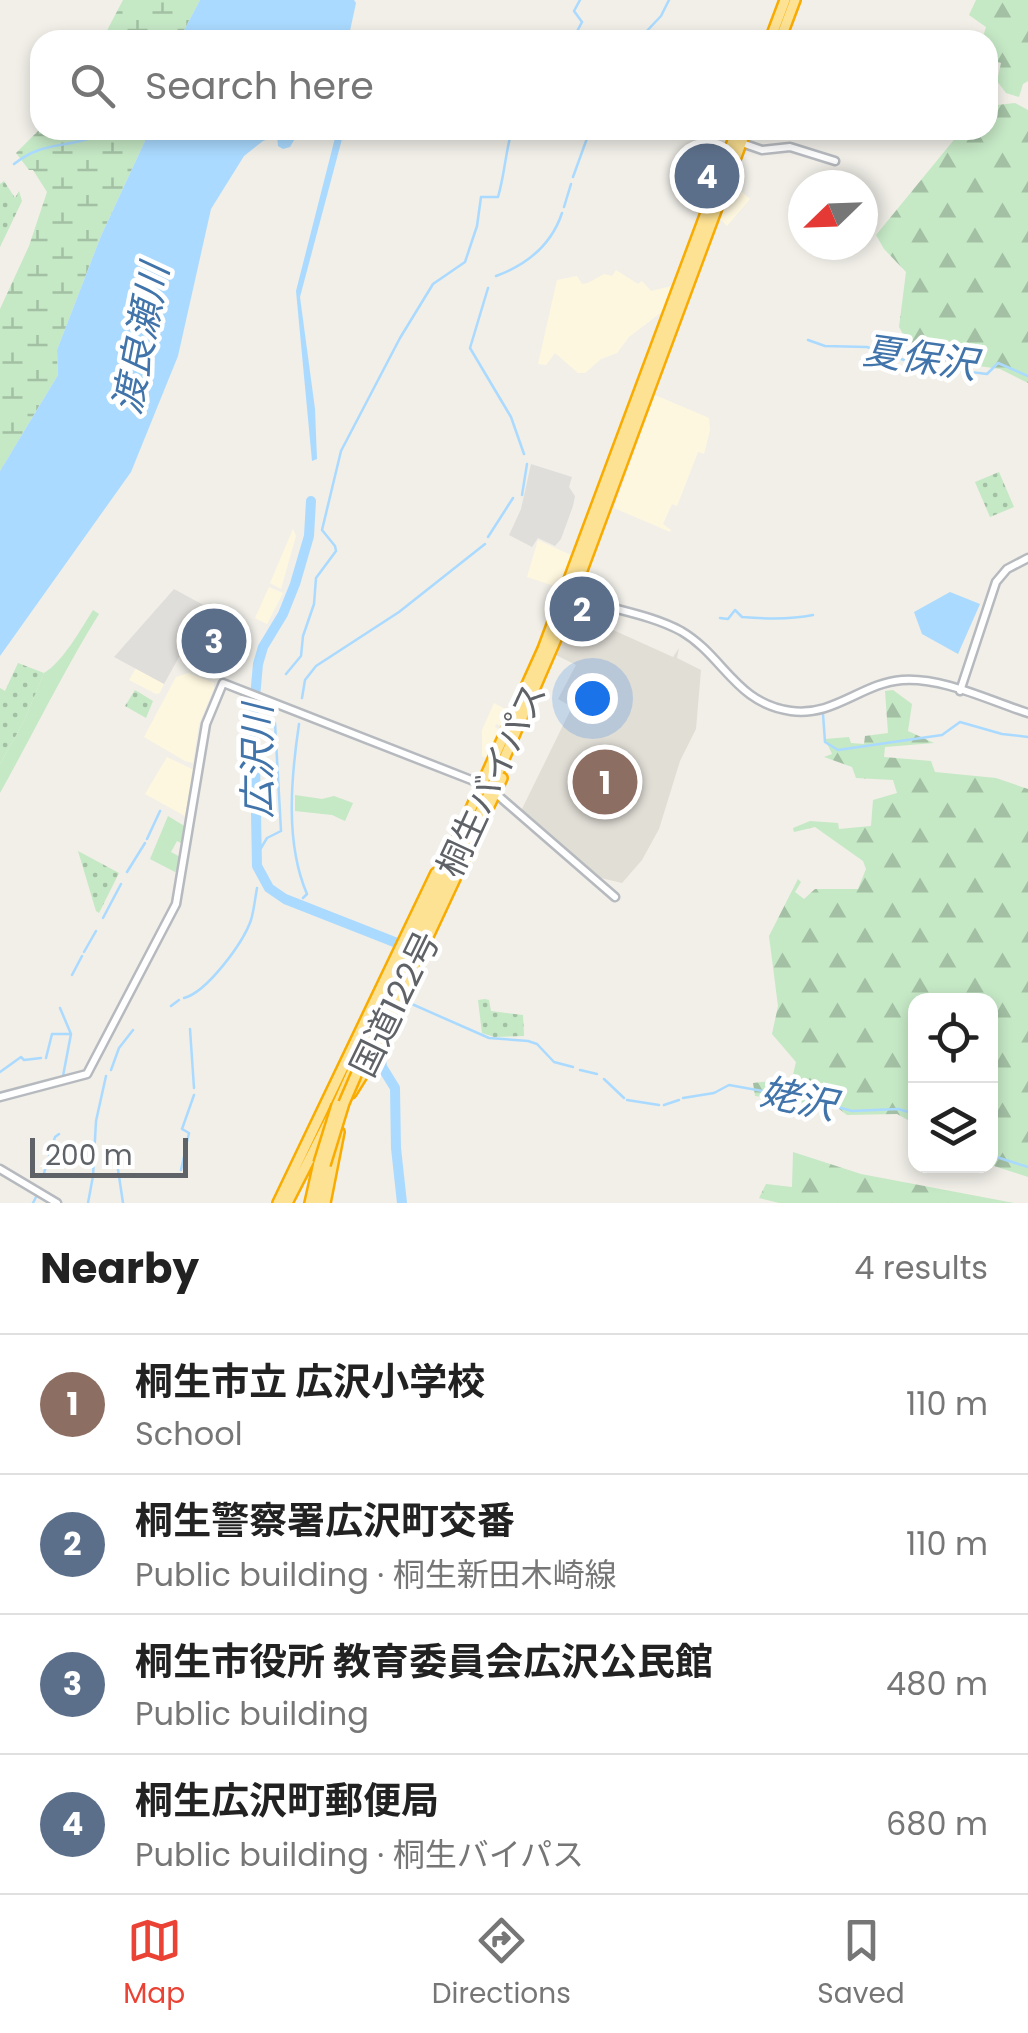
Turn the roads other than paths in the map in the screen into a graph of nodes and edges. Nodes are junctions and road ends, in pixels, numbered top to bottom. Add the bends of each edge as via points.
1 (785, 0) edge
2 (795, 0) edge
3 (774, 30) edge
4 (784, 30) edge
5 (736, 140) edge
6 (741, 140) edge
7 (835, 161) dead end
8 (1028, 558) edge
9 (570, 594) junction
10 (960, 691) junction
11 (1028, 713) edge
12 (512, 742) joint
13 (493, 764) joint
14 (487, 787) junction
15 (615, 897) dead end
16 (0, 1096) edge
17 (340, 1105) junction
18 (304, 1147) junction
19 (322, 1164) junction
20 (0, 1168) edge
21 (57, 1203) edge
22 (278, 1203) edge
23 (287, 1203) edge
24 (310, 1203) edge
25 (322, 1203) edge

1 - 3 highway
2 - 4 highway
5 - 9 highway, 桐生バイパス
6 - 7 street via 762,150 790,147
8 - 10 street via 996,582
9 - 10 street via 680,631 746,692 781,709 830,708 900,680
9 - 12 highway, 桐生バイパス
9 - 13 highway, 桐生バイパス
10 - 11 street
12 - 14 highway, 国道122号
13 - 14 highway, 国道122号
14 - 15 street
14 - 16 street via 223,684 206,724 176,904 87,1074
14 - 17 highway, 国道122号 via 366,1069
14 - 18 highway, 国道122号
14 - 19 highway, 桐生バイパス, bridge via 338,1102
17 - 18 highway via 327,1112
17 - 23 highway, 国道122号
17 - 25 highway
18 - 22 highway, 国道122号
19 - 24 highway, 桐生バイパス
19 - 25 highway, 桐生バイパス
20 - 21 street

